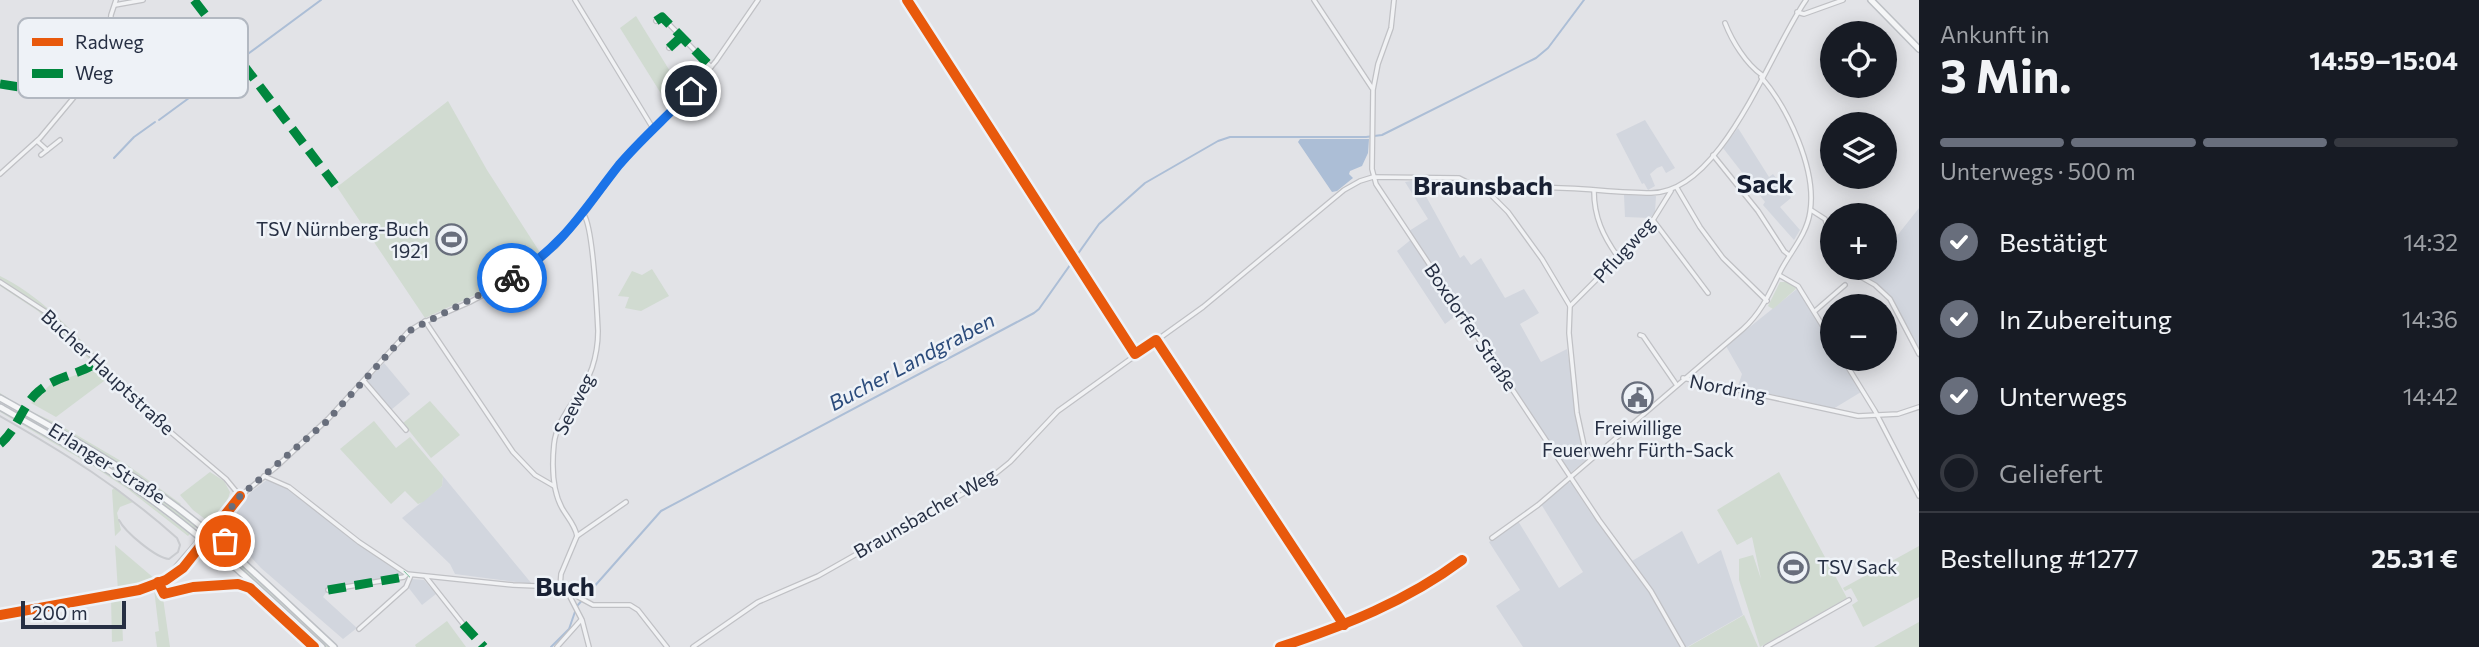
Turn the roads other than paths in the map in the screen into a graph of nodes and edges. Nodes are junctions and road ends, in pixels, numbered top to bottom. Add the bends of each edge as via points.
1 (143, 0) edge
2 (575, 0) edge
3 (758, 0) edge
4 (907, 0) edge
5 (1314, 0) edge
6 (1394, 0) edge
7 (1806, 0) edge
8 (1843, 0) edge
9 (1871, 0) edge
10 (115, 2) edge
11 (1797, 12) junction
12 (656, 21) dead end
13 (1725, 23) dead end
14 (929, 34) dead end
15 (682, 36) junction
16 (669, 48) dead end
17 (1919, 49) edge
18 (711, 67) junction
19 (1762, 76) junction
20 (0, 84) edge
21 (18, 86) edge
22 (1373, 90) junction
23 (73, 98) edge
24 (654, 130) junction
25 (60, 139) dead end
26 (37, 141) junction
27 (47, 150) junction
28 (1713, 155) junction
29 (41, 156) dead end
30 (0, 174) edge
31 (1373, 177) junction
32 (1674, 189) junction
33 (1594, 191) junction
34 (1490, 194) junction
35 (1811, 210) junction
36 (583, 215) junction
37 (1820, 216) edge
38 (1653, 220) junction
39 (1789, 255) junction
40 (1618, 257) junction
41 (1779, 275) junction
42 (1866, 280) edge
43 (0, 282) edge
44 (1845, 285) dead end
45 (1708, 293) dead end
46 (1767, 301) junction
47 (1570, 306) junction
48 (1815, 311) junction
49 (1820, 320) edge
50 (425, 321) junction
51 (1640, 335) dead end
52 (1919, 354) edge
53 (1850, 371) edge
54 (1684, 378) junction
55 (364, 381) junction
56 (1676, 384) junction
57 (0, 398) edge
58 (0, 407) edge
59 (1919, 407) edge
60 (1877, 416) junction
61 (406, 430) dead end
62 (1590, 459) junction
63 (264, 476) junction
64 (1570, 477) junction
65 (555, 486) junction
66 (240, 496) junction
67 (1919, 496) edge
68 (626, 502) dead end
69 (224, 517) junction
70 (208, 533) junction
71 (577, 536) junction
72 (1492, 538) dead end
73 (203, 539) junction
74 (228, 550) junction
75 (409, 575) junction
76 (426, 577) junction
77 (158, 582) junction
78 (560, 587) junction
79 (245, 588) dead end
80 (566, 589) junction
81 (328, 590) dead end
82 (1849, 600) dead end
83 (0, 615) edge
84 (582, 620) junction
85 (463, 624) dead end
86 (359, 629) dead end
87 (322, 647) edge
88 (334, 647) edge
89 (557, 647) edge
90 (589, 647) edge
91 (667, 647) edge
92 (692, 647) edge
93 (1683, 647) edge
94 (1766, 647) edge

1 - 10 street
2 - 24 street
3 - 18 street
4 - 14 street
5 - 22 street
6 - 22 street
7 - 11 street
8 - 11 street via 1804,14
9 - 17 main road
11 - 19 street
12 - 15 street via 662,17
13 - 19 street
15 - 16 street
15 - 18 street
18 - 24 street
19 - 28 street via 1737,124
19 - 35 street via 1805,156
20 - 21 street
22 - 31 street
23 - 26 street
24 - 36 street via 621,163
25 - 27 street
26 - 27 street
26 - 30 street
27 - 29 street
28 - 32 street
28 - 39 street
31 - 34 street via 1459,178
31 - 64 street, Boxdorfer Straße
31 - 92 street, Braunsbacher Weg via 1344,190 1203,307 1062,408 989,479 818,576 758,602
32 - 33 street
32 - 38 street, Pflugweg
32 - 46 street via 1723,258
33 - 34 street via 1535,189
33 - 40 street via 1601,231
34 - 47 street via 1519,225
35 - 37 street
35 - 39 street
36 - 50 street via 548,252 515,277
36 - 65 street, Seeweg via 594,280 597,351 592,370 556,436
38 - 40 street, Pflugweg
38 - 45 street
39 - 41 street
40 - 47 street, Pflugweg
41 - 46 street
41 - 48 street via 1798,286
42 - 52 street via 1890,299
43 - 66 street, Bucher Hauptstraße via 49,314 128,396
44 - 48 street
46 - 54 street via 1754,320
47 - 62 street via 1577,413
48 - 49 street
50 - 55 street via 409,331
50 - 65 street via 513,452 535,475
51 - 56 street
53 - 60 street
54 - 56 street, Nordring
54 - 60 street, Nordring via 1858,416
55 - 61 street
55 - 63 street via 326,422
56 - 62 street, Nordring
57 - 70 main road, Erlanger Straße via 121,469
58 - 73 main road, Erlanger Straße via 117,476
59 - 60 street, Nordring
60 - 67 street
62 - 64 street, Nordring
63 - 66 street
63 - 75 street via 289,486
64 - 72 street
64 - 93 street, Boxdorfer Straße via 1651,591
65 - 71 street, Seeweg
66 - 69 street
66 - 70 street
68 - 71 street
69 - 70 street
69 - 74 main road via 222,532
70 - 73 street
70 - 74 main road, Erlanger Straße
71 - 78 street
73 - 77 street
73 - 87 main road, Erlanger Straße
74 - 88 main road, Erlanger Straße
75 - 76 street
75 - 81 street
75 - 86 street via 405,587
76 - 78 street
76 - 85 street
77 - 79 street via 164,594 193,587 238,584
77 - 83 street via 139,590
78 - 80 street
80 - 84 street
80 - 91 street via 599,606 634,607
82 - 94 street
84 - 89 street
84 - 90 street

